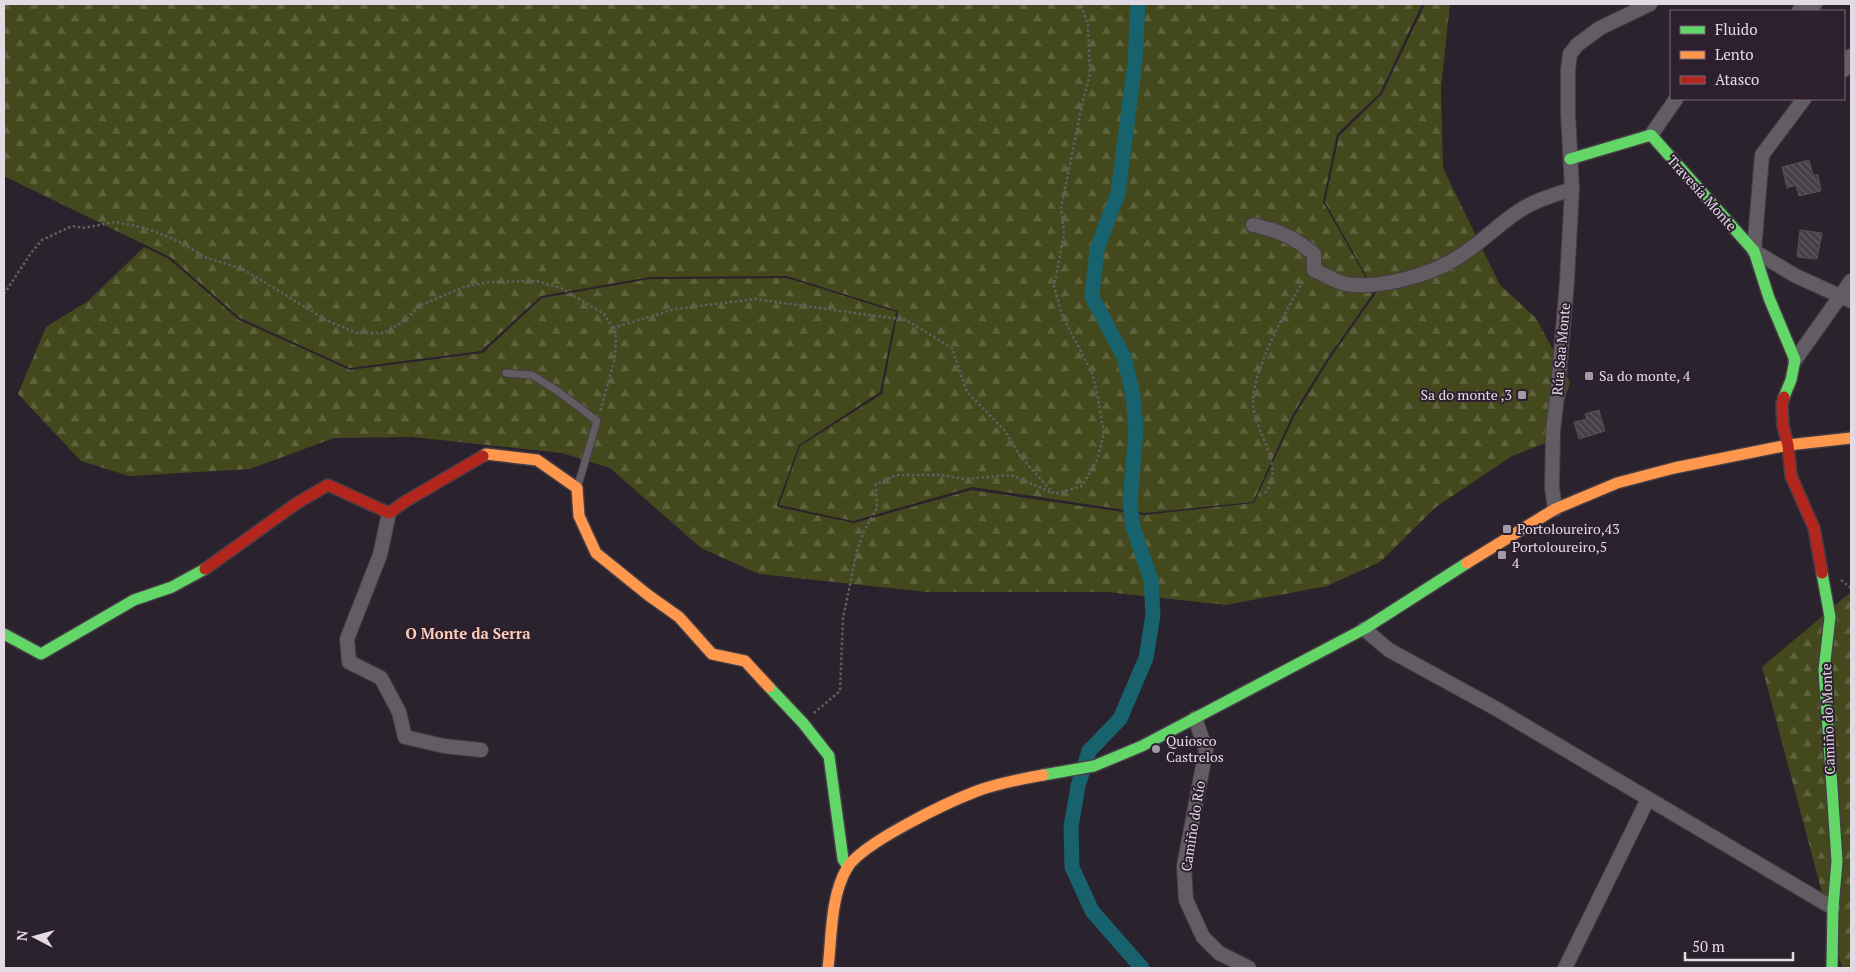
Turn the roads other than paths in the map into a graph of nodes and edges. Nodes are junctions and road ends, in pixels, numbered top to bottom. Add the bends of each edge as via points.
1 (1650, 4) edge
2 (1815, 4) edge
3 (1801, 10) edge
4 (1851, 56) edge
5 (1845, 68) edge
6 (1675, 100) edge
7 (1803, 100) edge
8 (1651, 135) junction
9 (1570, 159) junction
10 (1572, 189) junction
11 (1253, 225) dead end
12 (1754, 251) junction
13 (1851, 281) edge
14 (1846, 299) edge
15 (1795, 360) junction
16 (506, 373) dead end
17 (1851, 438) edge
18 (1788, 445) junction
19 (577, 488) junction
20 (1555, 509) junction
21 (389, 513) junction
22 (1364, 629) junction
23 (4, 634) edge
24 (1195, 718) junction
25 (481, 750) dead end
26 (1648, 799) junction
27 (848, 867) junction
28 (1833, 908) junction
29 (828, 968) edge
30 (1249, 968) edge
31 (1565, 968) edge
32 (1832, 968) edge

1 - 9 street, Rúa Saa Monte via 1600,28 1570,54
2 - 3 street
4 - 5 street
6 - 8 street
7 - 12 street, Travesía Monte via 1762,154
8 - 9 street
8 - 12 street, Travesía Monte
9 - 10 street, Rúa Saa Monte
10 - 11 street via 1520,210 1457,259 1433,272 1386,283 1344,284 1314,270 1314,254 1295,239
10 - 20 street, Rúa Saa Monte via 1553,431
12 - 14 street, Travesía Monte via 1796,276
12 - 15 street, Travesía Monte via 1769,298
13 - 14 street
14 - 15 street
15 - 18 street via 1782,404
16 - 19 lane via 532,375 597,421
17 - 18 street
18 - 20 street via 1617,483
18 - 28 street, Camiño do Monte via 1791,476 1814,528 1830,617 1824,670 1837,861
19 - 21 street via 537,460 486,454
19 - 27 street via 578,516 596,553 648,596 680,617 712,654 745,661 829,756 843,859
20 - 22 street
21 - 23 street via 328,485 297,503 204,570 172,587 134,600 41,654
21 - 25 street via 380,555 347,639 349,662 381,678 399,712 406,737
22 - 24 street
22 - 26 street via 1389,650 1495,708
24 - 27 street via 1142,746 1094,766 978,790 890,834 860,854
24 - 30 street, Camiño do Río via 1206,750 1184,866 1186,900 1203,937 1219,953
26 - 28 street
26 - 31 street
27 - 29 street via 836,894
28 - 32 street, Camiño do Monte

